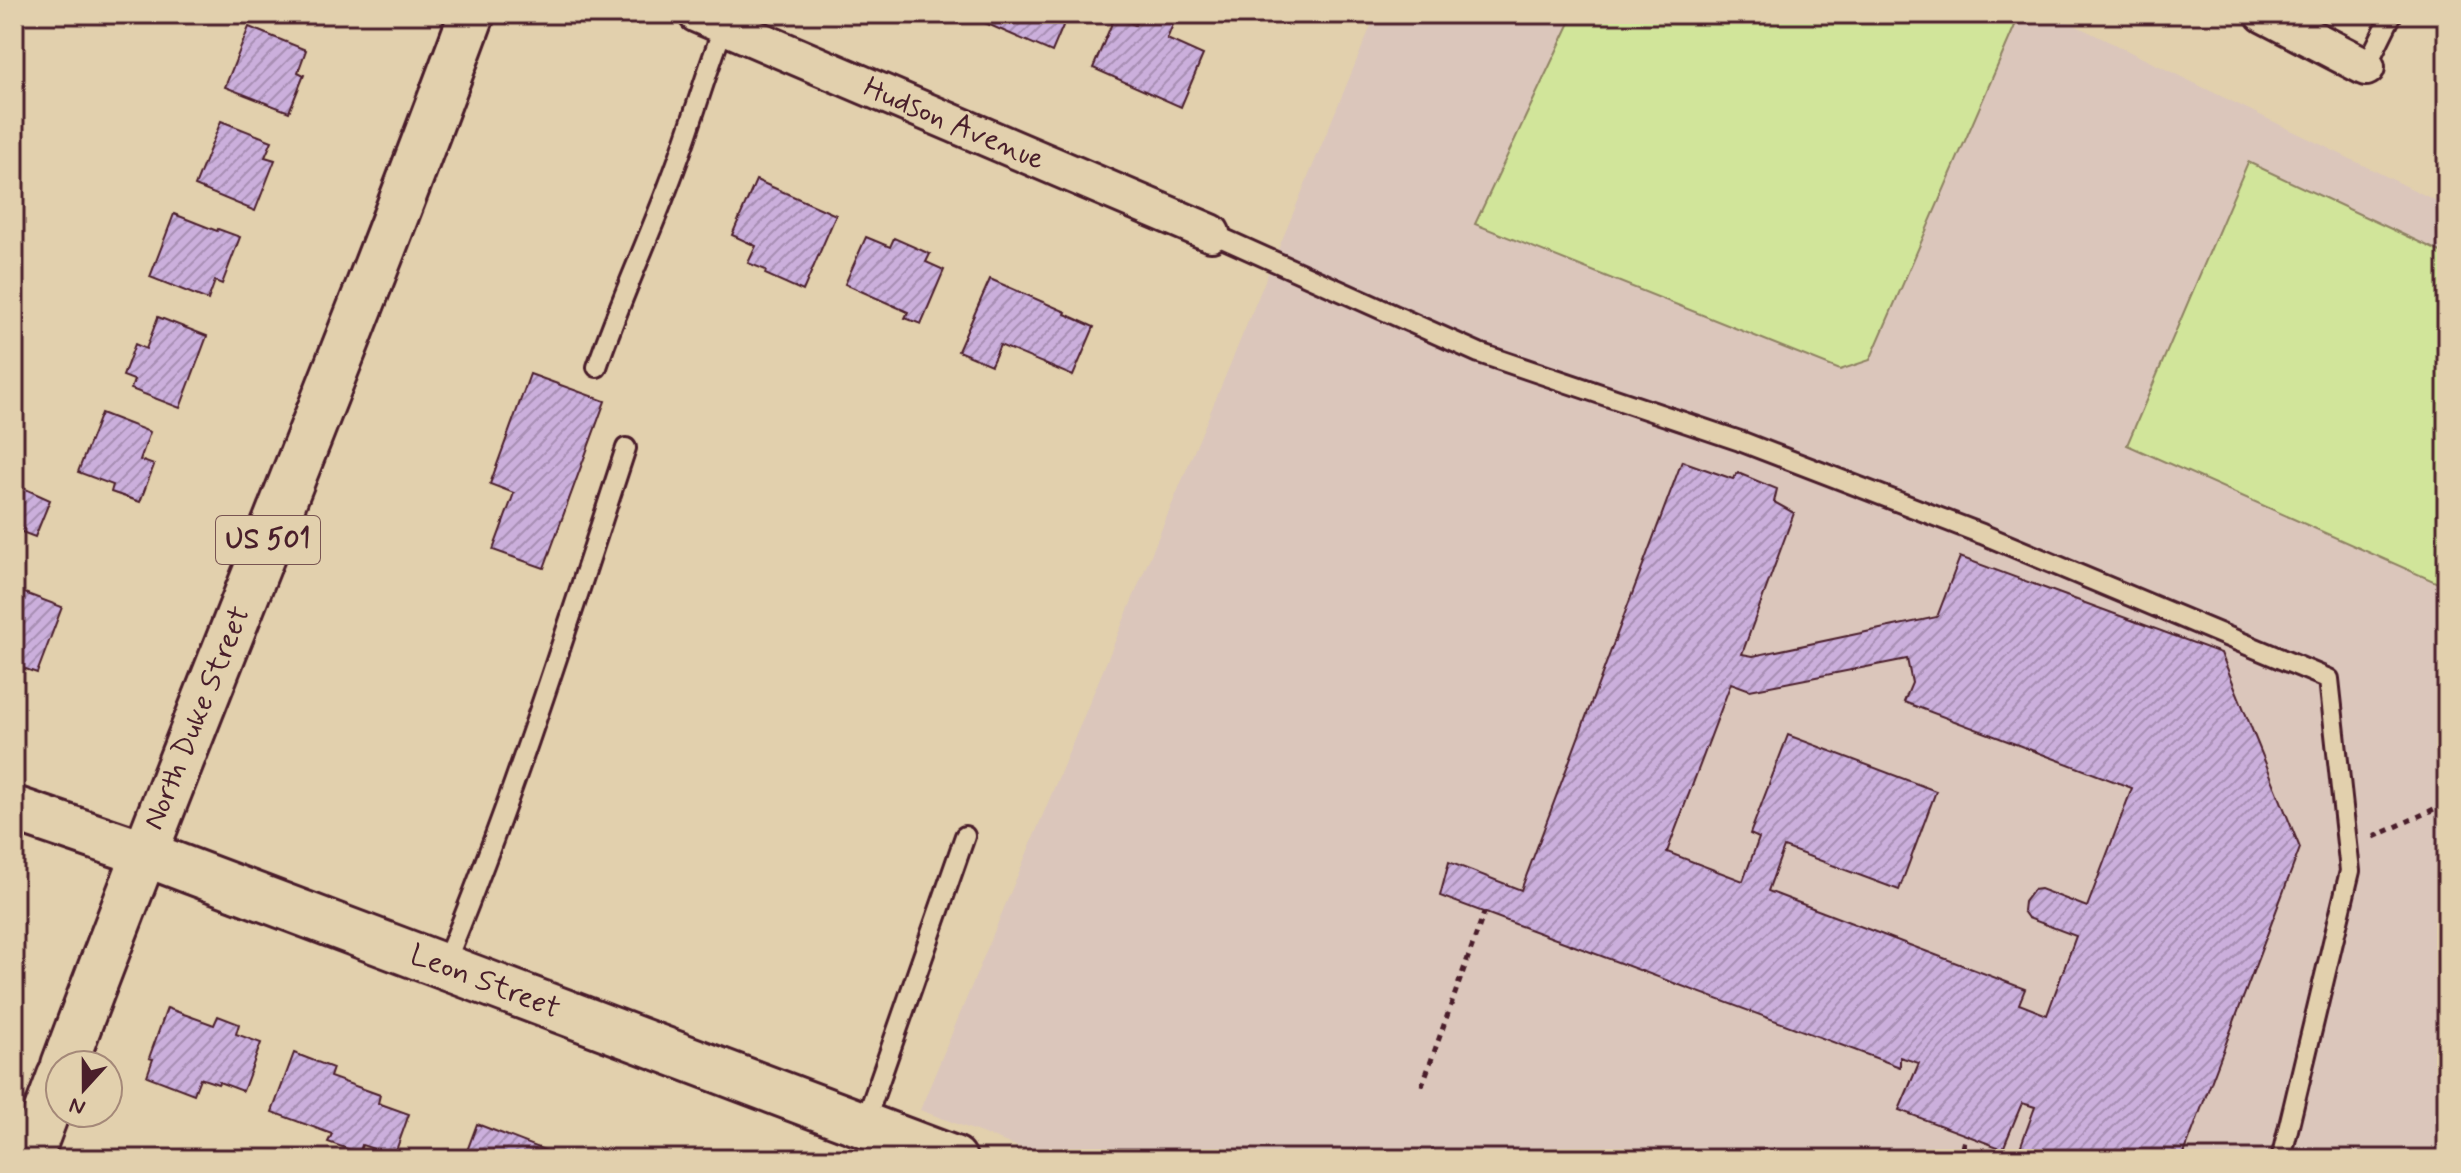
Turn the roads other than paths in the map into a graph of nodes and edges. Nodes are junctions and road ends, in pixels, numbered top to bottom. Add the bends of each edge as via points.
1 (472, 14) edge
2 (2264, 14) edge
3 (2392, 14) edge
4 (710, 20) edge
5 (2366, 67) joint
6 (1211, 233) joint
7 (597, 367) dead end
8 (626, 448) dead end
9 (14, 809) edge
10 (965, 836) dead end
11 (143, 853) junction
12 (443, 967) junction
13 (70, 1049) edge
14 (44, 1119) edge
15 (864, 1125) junction
16 (29, 1159) edge
17 (954, 1159) edge
18 (2281, 1159) edge

1 - 11 main road, North Duke Street / US 501
2 - 5 street
3 - 5 lane
4 - 6 street, Hudson Avenue
4 - 7 lane via 697,100
6 - 18 lane via 1479,353 1840,479 2329,679 2350,871
8 - 12 lane via 544,699
9 - 11 main road, Leon Street
10 - 15 lane
11 - 12 main road, Leon Street
11 - 13 main road, North Duke Street / US 501
12 - 15 main road, Leon Street
14 - 16 main road
15 - 17 main road, Leon Street

